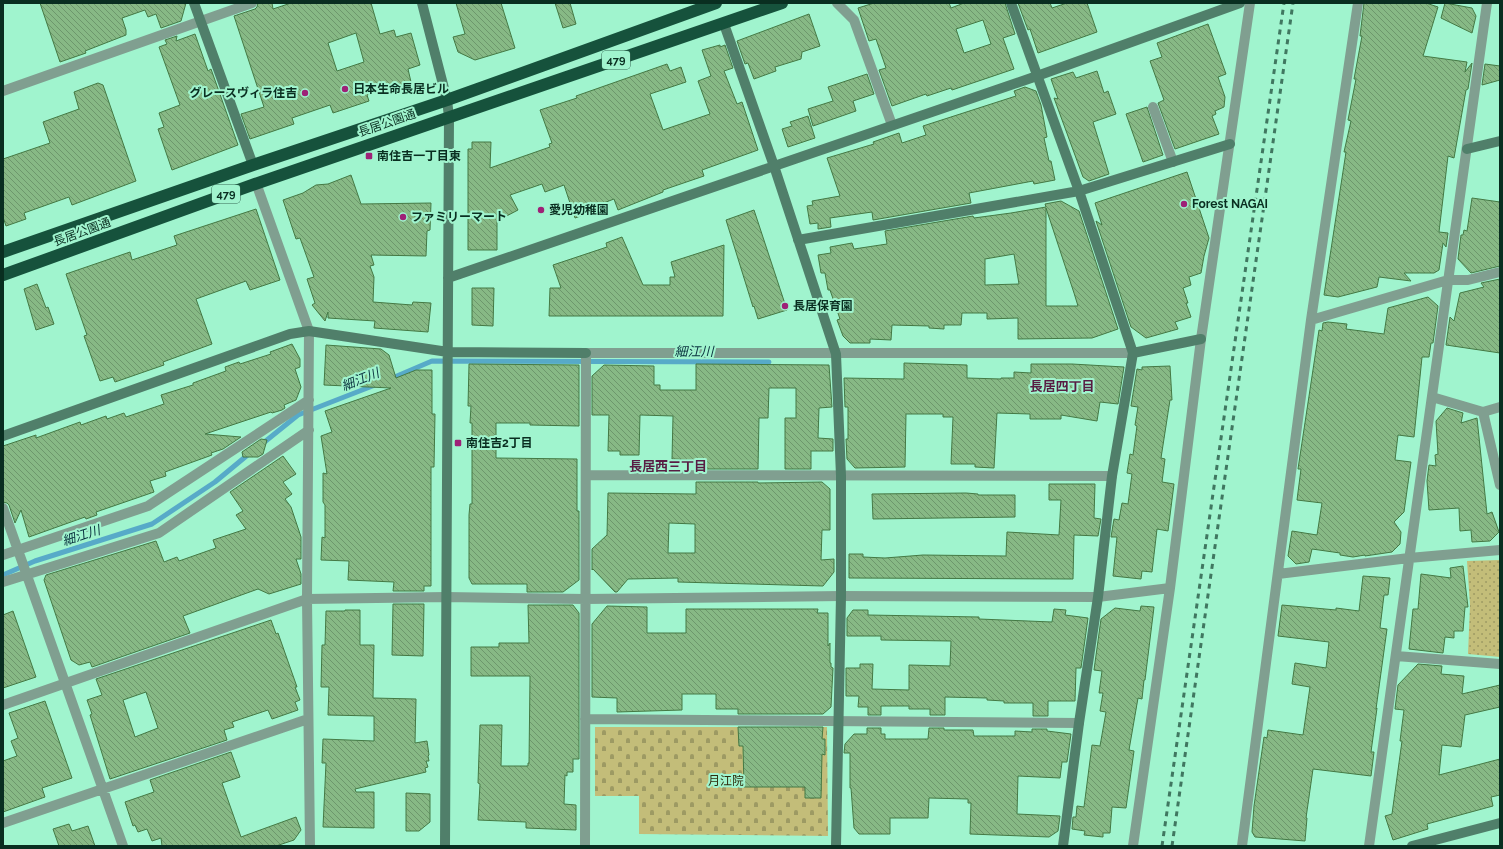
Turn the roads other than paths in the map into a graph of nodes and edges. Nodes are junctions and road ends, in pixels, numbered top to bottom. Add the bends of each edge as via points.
1 (194, 3) edge
2 (252, 3) edge
3 (422, 3) edge
4 (716, 3) edge
5 (782, 3) edge
6 (837, 3) edge
7 (1011, 3) edge
8 (1240, 3) edge
9 (1250, 3) edge
10 (1358, 3) edge
11 (1487, 3) edge
12 (201, 21) junction
13 (724, 24) junction
14 (1037, 76) junction
15 (3, 91) edge
16 (447, 100) junction
17 (1153, 108) dead end
18 (449, 117) junction
19 (892, 126) junction
20 (1500, 141) edge
21 (1230, 144) junction
22 (1467, 150) junction
23 (1173, 162) junction
24 (253, 165) junction
25 (774, 166) junction
26 (256, 183) junction
27 (1079, 191) junction
28 (798, 240) junction
29 (3, 252) edge
30 (1500, 272) edge
31 (3, 275) edge
32 (448, 278) junction
33 (1448, 280) junction
34 (1311, 320) junction
35 (309, 331) junction
36 (1202, 339) junction
37 (448, 352) junction
38 (586, 353) junction
39 (1133, 353) junction
40 (836, 354) junction
41 (1432, 397) junction
42 (309, 400) junction
43 (1500, 407) edge
44 (1483, 412) junction
45 (308, 430) junction
46 (3, 436) edge
47 (586, 475) junction
48 (841, 476) junction
49 (1112, 476) junction
50 (1500, 485) edge
51 (3, 508) edge
52 (18, 550) junction
53 (1500, 550) edge
54 (3, 555) edge
55 (1409, 558) junction
56 (26, 574) junction
57 (1278, 574) junction
58 (3, 582) edge
59 (1170, 588) junction
60 (841, 596) junction
61 (446, 597) junction
62 (1098, 597) junction
63 (307, 599) junction
64 (586, 599) junction
65 (1396, 656) junction
66 (1500, 664) edge
67 (66, 683) junction
68 (3, 705) edge
69 (308, 719) junction
70 (585, 719) junction
71 (839, 720) junction
72 (1078, 723) junction
73 (103, 789) junction
74 (1500, 823) edge
75 (3, 824) edge
76 (123, 846) edge
77 (310, 846) edge
78 (445, 846) edge
79 (585, 846) edge
80 (836, 846) edge
81 (1062, 846) edge
82 (1133, 846) edge
83 (1242, 846) edge
84 (1369, 846) edge
85 (1412, 846) edge

1 - 12 street
2 - 12 street
3 - 16 street
4 - 16 highway, 長居公園通 / 479
5 - 13 highway, 長居公園通 / 479
6 - 19 street via 854,20
7 - 14 street
8 - 14 street
9 - 21 street
10 - 34 street
11 - 22 street
12 - 15 street
12 - 24 street
13 - 18 highway, 長居公園通 / 479
13 - 25 street
14 - 19 street
14 - 27 street
16 - 18 street
16 - 24 highway, 長居公園通 / 479
17 - 23 street
18 - 26 highway, 長居公園通 / 479
18 - 32 street
19 - 25 street
20 - 22 street
21 - 23 street
21 - 36 street
22 - 33 street
23 - 27 street
24 - 29 highway, 長居公園通 / 479
25 - 28 street
25 - 32 street
26 - 31 highway, 長居公園通 / 479
26 - 35 street
27 - 28 street
27 - 39 street
28 - 40 street
30 - 33 street via 1468,280
32 - 37 street
33 - 34 street
33 - 41 street
34 - 57 street
35 - 37 street
35 - 42 street
35 - 46 street via 290,334
36 - 39 street
36 - 59 street
37 - 38 street
37 - 61 street
38 - 40 street
38 - 47 street
39 - 40 street
39 - 49 street
40 - 48 street
41 - 44 street
41 - 55 street
42 - 45 street
42 - 52 street via 148,506
43 - 44 street
44 - 50 street
45 - 56 street via 159,533
45 - 63 street
47 - 48 street
47 - 64 street
48 - 49 street
48 - 60 street
49 - 62 street
51 - 52 street
52 - 54 street
52 - 56 street
53 - 55 street
55 - 57 street
55 - 65 street
56 - 58 street
56 - 67 street
57 - 83 street
59 - 62 street
59 - 82 street
60 - 62 street
60 - 64 street
60 - 71 street
61 - 63 street
61 - 64 street
61 - 78 street
62 - 72 street
63 - 67 street
63 - 69 street
64 - 70 street
65 - 66 street
65 - 84 street
67 - 68 street
67 - 73 street
69 - 73 street
69 - 77 street
70 - 71 street
70 - 79 street
71 - 72 street
71 - 80 street
72 - 81 street
73 - 75 street
73 - 76 street
74 - 85 street

